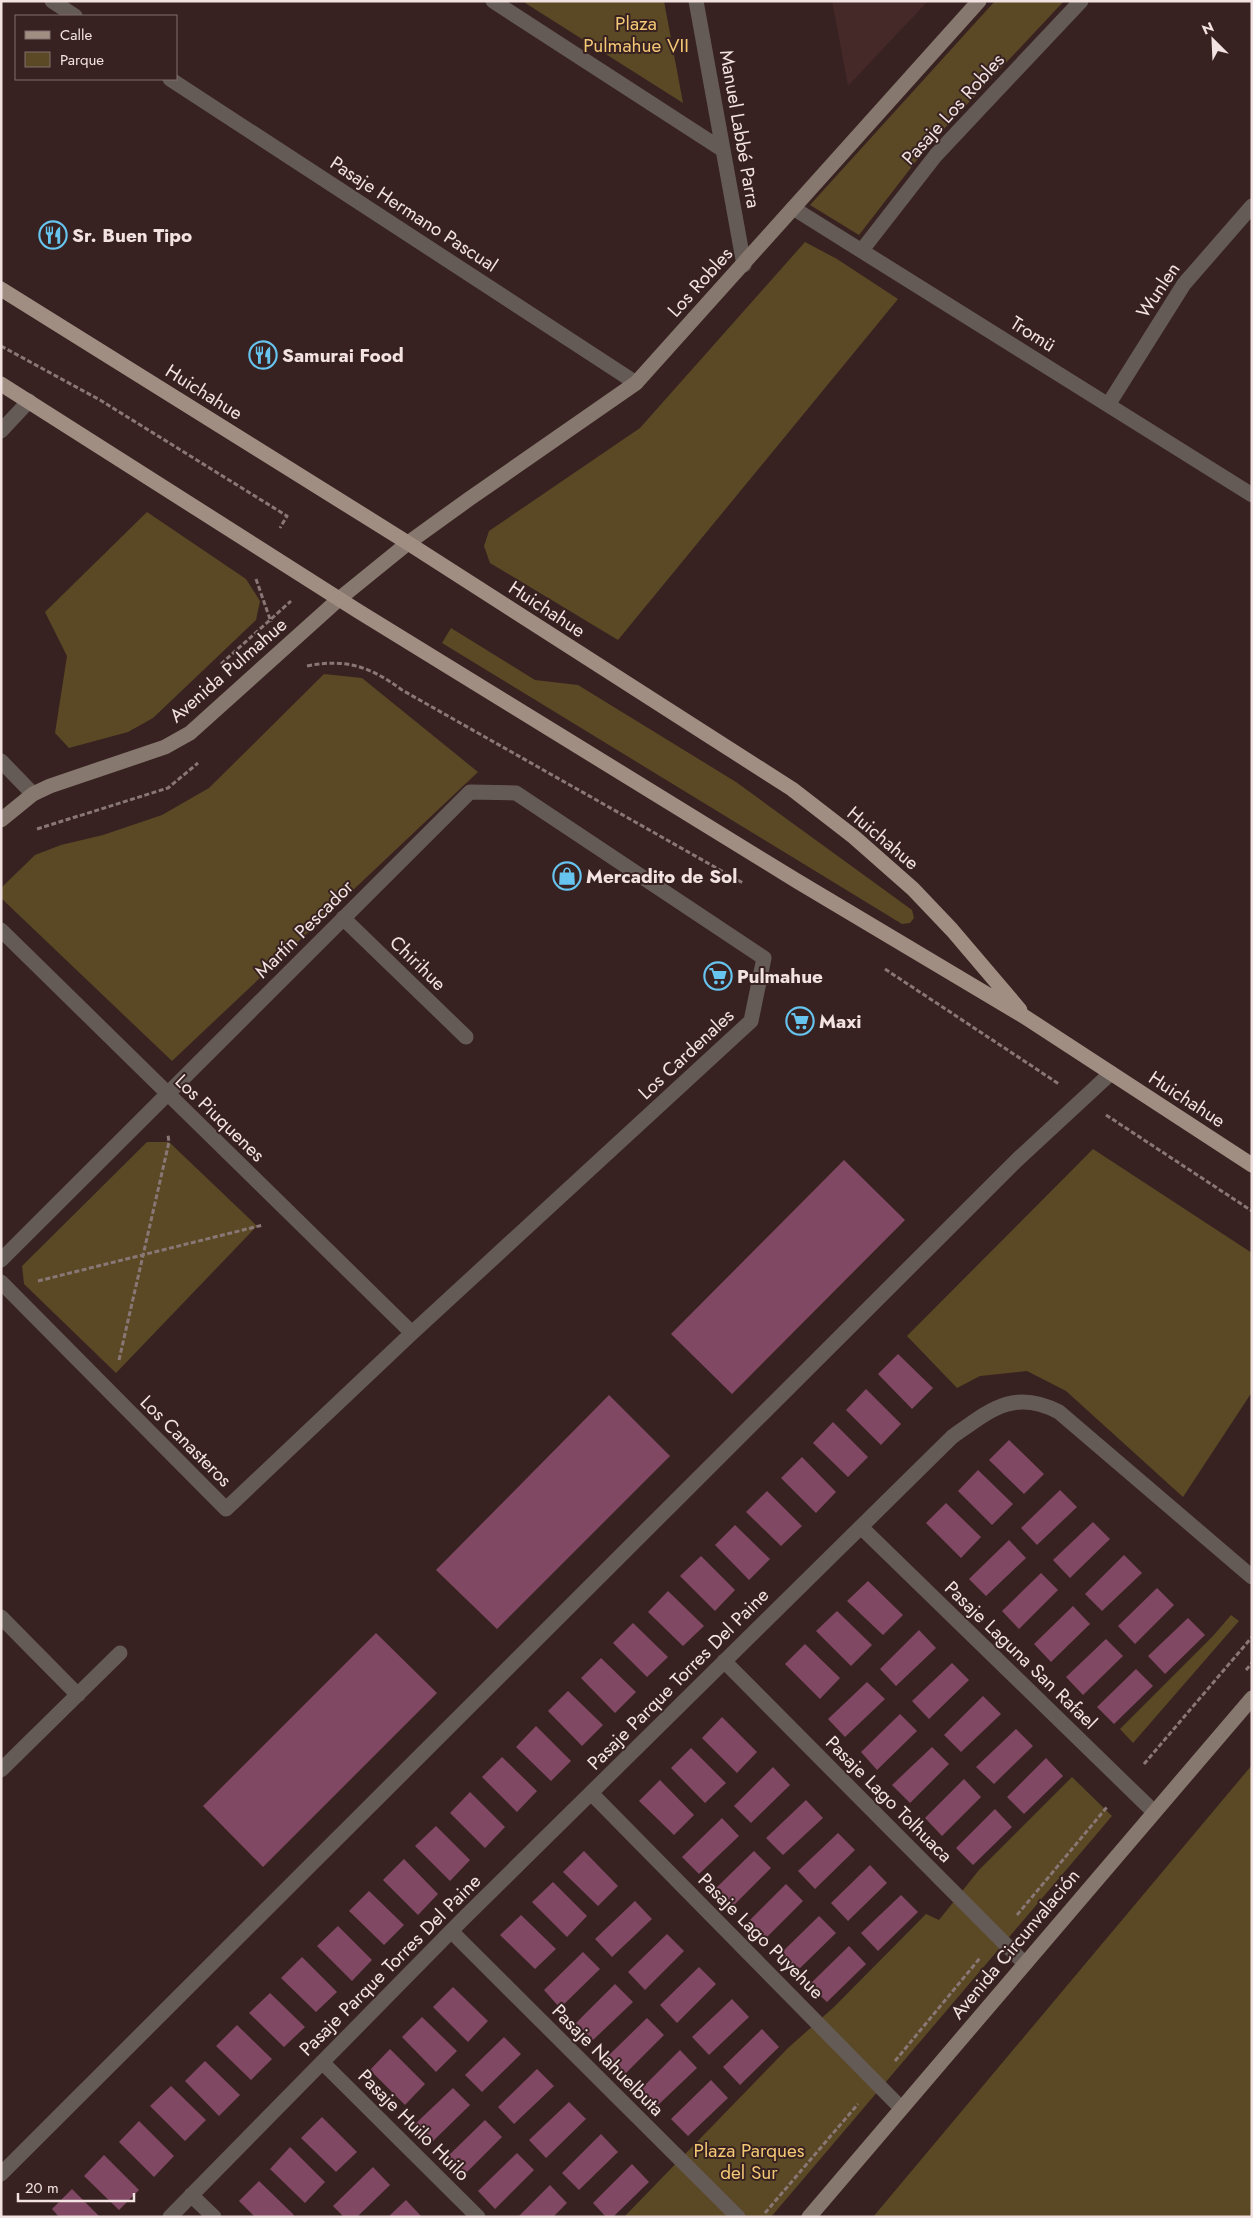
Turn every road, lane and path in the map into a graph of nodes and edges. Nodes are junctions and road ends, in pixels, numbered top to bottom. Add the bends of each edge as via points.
1 (52, 1) edge
2 (493, 1) edge
3 (696, 1) edge
4 (979, 1) edge
5 (1081, 1) edge
6 (73, 15) edge
7 (172, 80) edge
8 (724, 150) junction
9 (1252, 206) edge
10 (793, 208) junction
11 (862, 250) junction
12 (744, 264) junction
13 (1, 290) edge
14 (636, 383) junction
15 (1, 384) edge
16 (28, 401) junction
17 (1108, 405) junction
18 (1, 431) edge
19 (1252, 495) edge
20 (408, 543) junction
21 (312, 582) junction
22 (339, 599) junction
23 (220, 665) dead end
24 (402, 690) dead end
25 (1, 761) edge
26 (470, 792) joint
27 (33, 794) junction
28 (1, 820) edge
29 (748, 887) dead end
30 (343, 918) junction
31 (1, 930) edge
32 (884, 969) dead end
33 (1025, 1017) junction
34 (466, 1037) dead end
35 (1111, 1074) junction
36 (166, 1094) junction
37 (1082, 1100) junction
38 (1252, 1165) edge
39 (1252, 1211) edge
40 (292, 1216) junction
41 (142, 1255) junction
42 (1, 1260) edge
43 (4, 1285) edge
44 (412, 1332) junction
45 (116, 1398) junction
46 (861, 1527) junction
47 (1252, 1577) edge
48 (1, 1617) edge
49 (120, 1653) dead end
50 (724, 1661) junction
51 (78, 1695) junction
52 (1252, 1698) edge
53 (1, 1770) edge
54 (591, 1793) junction
55 (1154, 1812) junction
56 (451, 1931) junction
57 (1024, 1964) junction
58 (322, 2062) junction
59 (901, 2108) junction
60 (1, 2174) edge
61 (191, 2195) junction
62 (170, 2217) edge
63 (214, 2217) edge
64 (478, 2217) edge
65 (738, 2217) edge
66 (809, 2217) edge

1 - 6 street
2 - 8 street
3 - 8 street, Manuel Labbé Parra
4 - 10 street, Los Robles
5 - 11 street, Pasaje Los Robles via 936,155
7 - 14 street, Pasaje Hermano Pascual
8 - 12 street, Manuel Labbé Parra
9 - 17 street, Wunlen via 1184,284
10 - 11 street, Tromü
10 - 12 street, Los Robles
11 - 17 street, Tromü
12 - 14 street, Los Robles
13 - 20 main road, Huichahue
14 - 20 street, Los Robles
15 - 16 main road, Huichahue
16 - 18 street
16 - 21 main road, Huichahue
17 - 19 street, Tromü
20 - 22 street, Avenida Pulmahue
20 - 33 main road, Huichahue via 792,789 847,831 913,889 990,972
21 - 22 main road, Huichahue
21 - 23 path
22 - 27 street, Avenida Pulmahue via 190,733 165,747
22 - 33 main road, Huichahue
24 - 29 path
25 - 27 street
26 - 30 street, Martín Pescador
26 - 44 street, Los Cardenales via 516,793 764,958 751,1021
27 - 28 street, Avenida Pulmahue
30 - 34 street, Chirihue
30 - 36 street, Martín Pescador
31 - 36 street, Los Piuquenes
32 - 37 path
33 - 35 main road, Huichahue
35 - 37 street
35 - 38 main road, Huichahue
36 - 40 street, Los Piuquenes
36 - 41 path via 169,1142
36 - 42 street
37 - 39 path
37 - 60 street via 1018,1160
40 - 41 path
40 - 44 street, Los Piuquenes
41 - 43 path via 24,1284
41 - 45 path via 116,1373
43 - 45 street, Los Canasteros
44 - 45 street, Los Canasteros via 226,1509
46 - 47 street, Pasaje Parque Torres Del Paine via 952,1437 988,1411 1004,1404 1034,1402 1058,1412
46 - 50 street, Pasaje Parque Torres Del Paine
46 - 55 street, Pasaje Laguna San Rafael
48 - 51 street
49 - 51 street
50 - 54 street, Pasaje Parque Torres Del Paine
50 - 57 street, Pasaje Lago Tolhuaca
51 - 53 street
52 - 55 street, Avenida Circunvalación
54 - 56 street, Pasaje Parque Torres Del Paine
54 - 59 street, Pasaje Lago Puyehue
55 - 57 street, Avenida Circunvalación
56 - 58 street, Pasaje Parque Torres Del Paine
56 - 65 street, Pasaje Nahuelbuta
57 - 59 street, Avenida Circunvalación
58 - 61 street, Pasaje Parque Torres Del Paine
58 - 64 street, Pasaje Huilo Huilo
59 - 66 street, Avenida Circunvalación
61 - 62 street, Pasaje Parque Torres Del Paine
61 - 63 street

